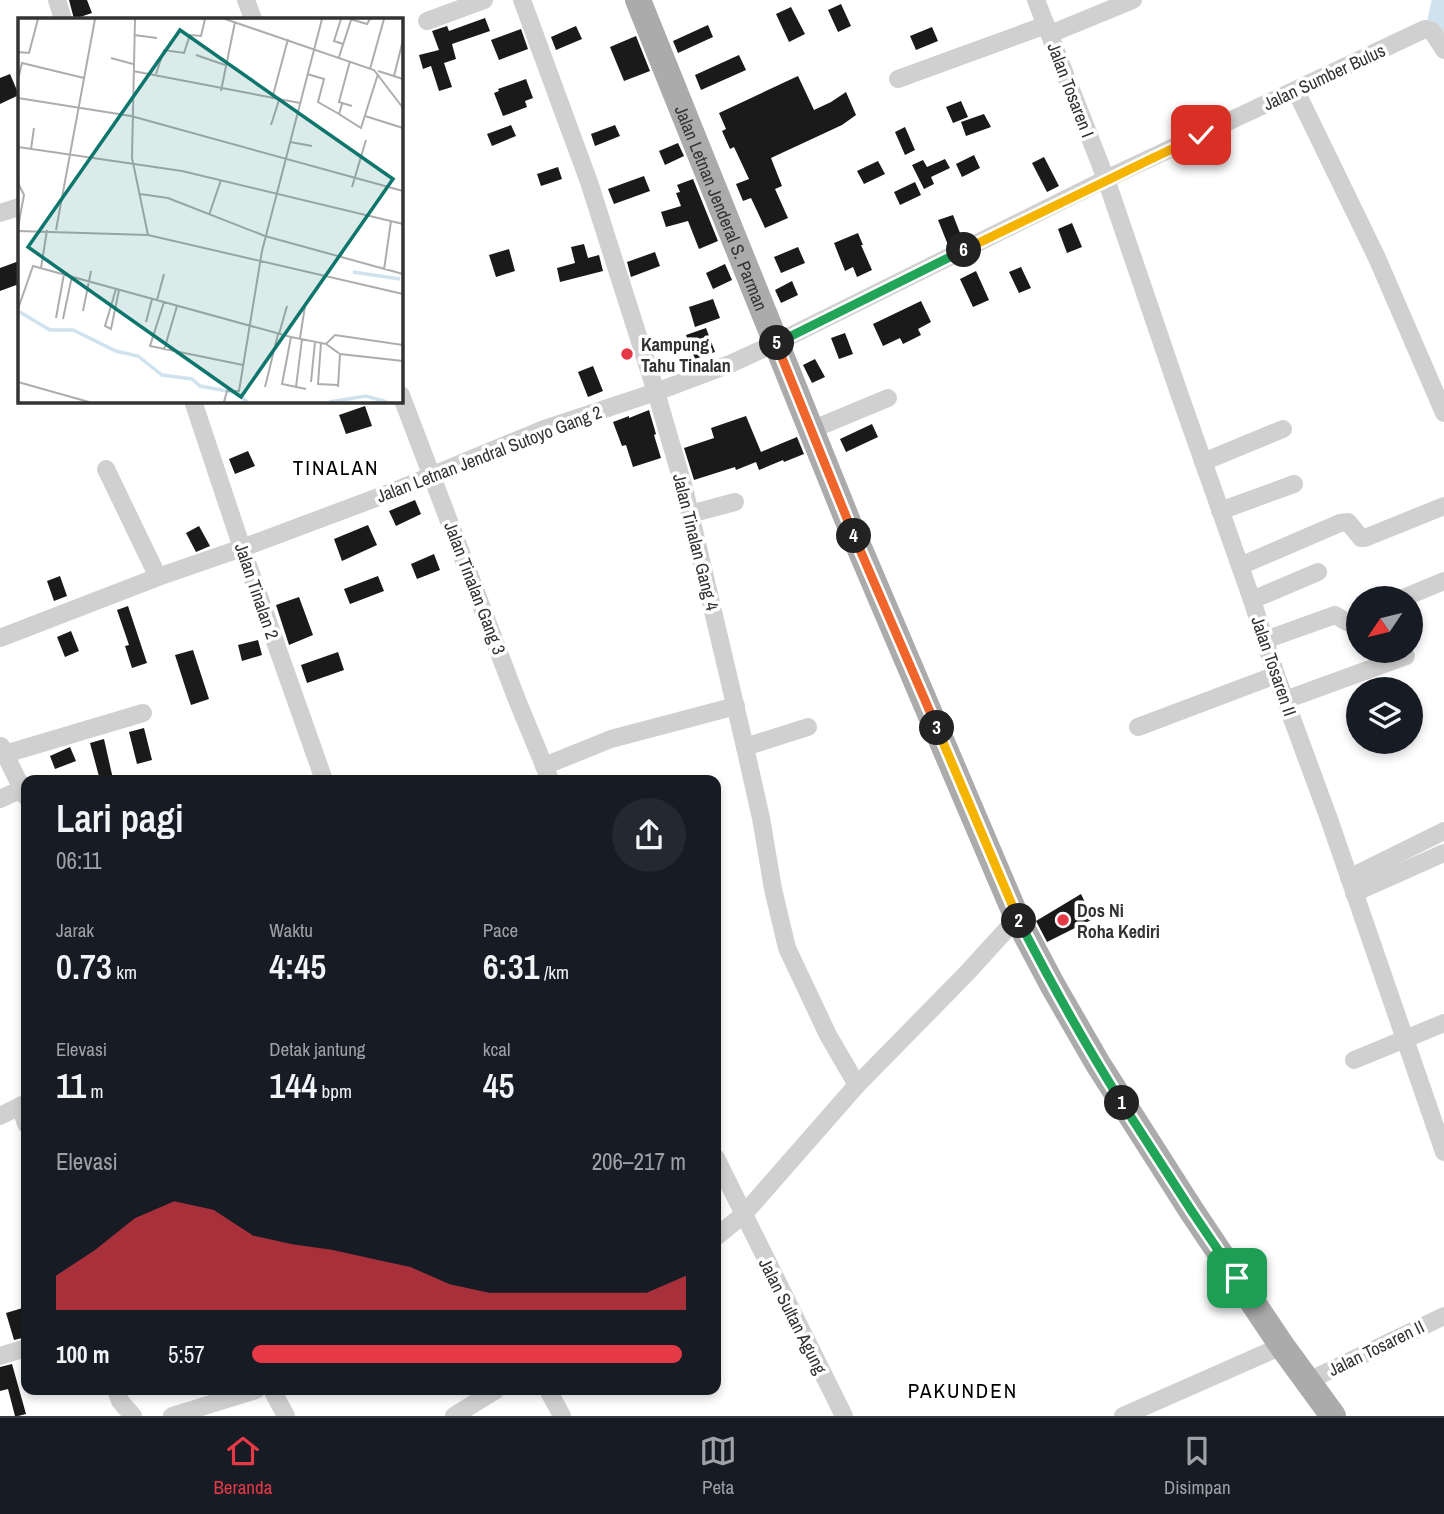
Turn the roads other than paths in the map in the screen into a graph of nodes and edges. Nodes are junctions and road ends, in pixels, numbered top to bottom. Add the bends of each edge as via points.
1 (57, 0) edge
2 (246, 0) edge
3 (484, 0) edge
4 (522, 0) edge
5 (638, 0) edge
6 (1036, 0) edge
7 (1133, 0) edge
8 (63, 18) edge
9 (253, 18) edge
10 (427, 21) dead end
11 (1048, 29) junction
12 (1444, 50) edge
13 (898, 79) dead end
14 (1296, 91) junction
15 (1106, 179) junction
16 (18, 207) edge
17 (0, 213) edge
18 (776, 343) junction
19 (656, 392) junction
20 (402, 398) edge
21 (888, 398) dead end
22 (193, 402) edge
23 (1444, 413) edge
24 (1283, 429) dead end
25 (811, 430) junction
26 (1203, 462) junction
27 (106, 469) dead end
28 (432, 475) junction
29 (1294, 484) dead end
30 (735, 502) dead end
31 (1444, 506) edge
32 (1220, 510) junction
33 (690, 514) junction
34 (242, 548) junction
35 (1240, 566) junction
36 (1318, 572) dead end
37 (158, 577) junction
38 (1444, 581) edge
39 (1423, 590) edge
40 (1252, 600) junction
41 (1346, 621) edge
42 (0, 638) edge
43 (1265, 640) junction
44 (1387, 663) edge
45 (1276, 675) junction
46 (1285, 700) junction
47 (736, 706) junction
48 (143, 713) dead end
49 (808, 727) dead end
50 (1138, 727) dead end
51 (745, 747) junction
52 (3, 749) edge
53 (547, 773) edge
54 (322, 775) edge
55 (21, 787) edge
56 (21, 794) edge
57 (0, 799) edge
58 (1444, 831) edge
59 (1444, 853) edge
60 (1351, 885) junction
61 (1017, 918) junction
62 (1444, 1023) edge
63 (1405, 1039) junction
64 (1354, 1060) dead end
65 (857, 1085) junction
66 (21, 1105) edge
67 (0, 1115) edge
68 (1439, 1126) edge
69 (1444, 1152) edge
70 (721, 1169) edge
71 (743, 1215) junction
72 (721, 1233) edge
73 (1444, 1316) edge
74 (1282, 1346) junction
75 (21, 1350) edge
76 (0, 1356) edge
77 (1308, 1381) junction
78 (118, 1395) edge
79 (240, 1395) edge
80 (275, 1395) edge
81 (488, 1395) edge
82 (551, 1395) edge
83 (133, 1416) edge
84 (172, 1416) edge
85 (286, 1416) edge
86 (454, 1416) edge
87 (562, 1416) edge
88 (844, 1416) edge
89 (1123, 1416) edge
90 (1333, 1416) edge

1 - 8 street
2 - 9 street
3 - 10 street
4 - 19 street, Jalan Tinalan Gang 4 via 589,182
5 - 18 main road, Jalan Letnan Jenderal S. Parman
6 - 11 street, Jalan Tosaren I
7 - 11 street
11 - 13 street
11 - 15 street, Jalan Tosaren I
12 - 14 street, Jalan Sumber Bulus via 1432,31 1424,29
14 - 15 street, Jalan Sumber Bulus
14 - 23 street via 1377,258
15 - 18 street, Jalan Sumber Bulus
15 - 26 street, Jalan Tosaren II
16 - 17 street
18 - 19 street, Jalan Letnan Jendral Sutoyo Gang 2
18 - 25 main road, Jalan Letnan Jenderal S. Parman
19 - 28 street, Jalan Letnan Jendral Sutoyo Gang 2 via 544,429
19 - 33 street, Jalan Tinalan Gang 4
20 - 28 street, Jalan Tinalan Gang 3
21 - 25 street
22 - 34 street, Jalan Tinalan 2
24 - 26 street
25 - 61 main road, Jalan Letnan Jenderal S. Parman
26 - 32 street, Jalan Tosaren II
27 - 37 street
28 - 34 street, Jalan Letnan Jendral Sutoyo Gang 2
28 - 53 street, Jalan Tinalan Gang 3
29 - 32 street
30 - 33 street
31 - 35 street via 1365,538 1348,522 1340,523
32 - 35 street, Jalan Tosaren II
33 - 47 street, Jalan Tinalan Gang 4
34 - 37 street, Jalan Letnan Jendral Sutoyo Gang 2
34 - 54 street, Jalan Tinalan 2
35 - 40 street, Jalan Tosaren II
36 - 40 street
37 - 42 street, Jalan Letnan Jendral Sutoyo Gang 2
38 - 39 street
40 - 43 street, Jalan Tosaren II
41 - 43 street via 1335,615
43 - 45 street, Jalan Tosaren II
44 - 46 street
45 - 46 street, Jalan Tosaren II
45 - 50 street
46 - 60 street, Jalan Tosaren II
47 - 51 street, Jalan Tinalan Gang 4
47 - 53 street via 611,739
48 - 52 street
49 - 51 street
51 - 65 street, Jalan Tinalan Gang 4 via 787,948
52 - 55 street
56 - 57 street
58 - 60 street
59 - 60 street
60 - 63 street, Jalan Tosaren II
61 - 65 street
61 - 74 main road, Jalan Letnan Jenderal S. Parman via 1098,1065
62 - 63 street
63 - 64 street
63 - 68 street, Jalan Tosaren II
65 - 71 street
66 - 67 street
68 - 69 street, Jalan Tosaren II
70 - 71 street
71 - 72 street
71 - 88 street, Jalan Sultan Agung
73 - 77 street, Jalan Tosaren II
74 - 77 main road, Jalan Letnan Jenderal S. Parman
74 - 89 street
75 - 76 street
77 - 90 main road, Jalan Letnan Jenderal S. Parman
78 - 83 street
79 - 84 street
80 - 85 street
81 - 86 street
82 - 87 street

